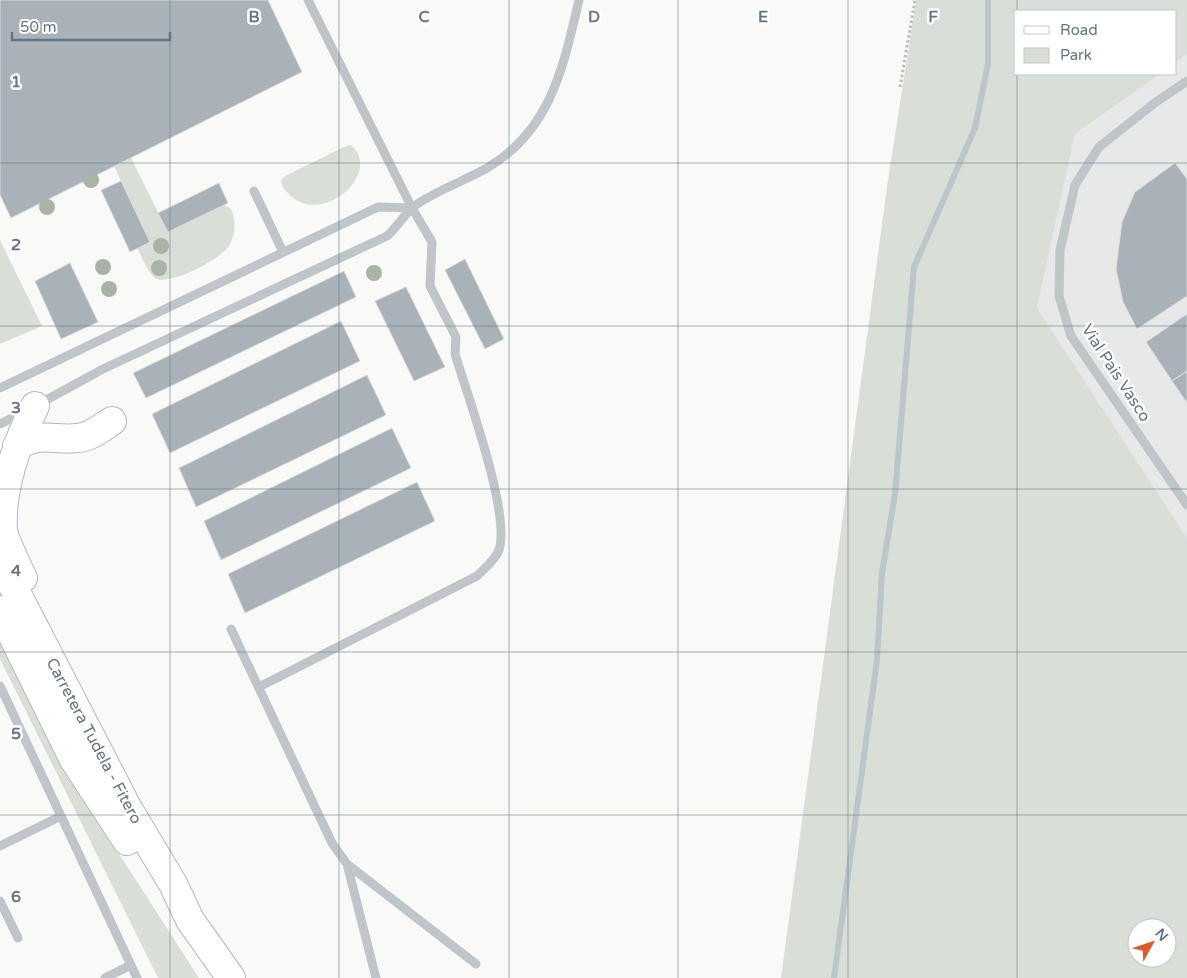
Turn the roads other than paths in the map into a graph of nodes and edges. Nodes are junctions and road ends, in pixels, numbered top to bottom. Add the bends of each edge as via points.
1 (308, 0) edge
2 (579, 0) edge
3 (1187, 81) edge
4 (254, 191) dead end
5 (412, 208) junction
6 (283, 252) junction
7 (0, 388) edge
8 (34, 406) junction
9 (112, 420) dead end
10 (0, 424) edge
11 (17, 446) junction
12 (1187, 505) edge
13 (0, 561) edge
14 (0, 610) edge
15 (231, 629) dead end
16 (0, 686) edge
17 (259, 688) junction
18 (105, 767) junction
19 (61, 816) junction
20 (0, 846) edge
21 (347, 864) junction
22 (0, 901) edge
23 (190, 920) junction
24 (18, 938) dead end
25 (476, 964) dead end
26 (131, 965) junction
27 (231, 977) edge
28 (105, 978) edge
29 (137, 978) edge
30 (376, 978) edge

1 - 5 lane
2 - 5 lane via 565,60 548,104 530,132 488,167
3 - 12 lane, Vial Pais Vasco via 1099,147 1074,185 1059,268 1059,296 1071,336
4 - 6 lane
5 - 6 lane via 378,207
5 - 8 lane via 387,236 104,369
5 - 17 lane via 432,242 430,286 456,337 455,354 496,493 502,536 499,551 477,576
6 - 7 lane
8 - 10 lane
8 - 11 main road
9 - 11 main road via 94,434 79,438 32,437
11 - 18 main road via 1,501 3,530 87,708
13 - 18 main road, Carretera Tudela - Fitero
14 - 23 main road, Carretera Tudela - Fitero via 73,758 164,895
15 - 17 lane
16 - 19 lane
17 - 21 lane via 332,843
18 - 23 main road, Carretera Tudela - Fitero via 173,884
19 - 20 lane
19 - 26 lane
21 - 25 lane
21 - 30 lane
22 - 24 lane
23 - 27 main road, Carretera Tudela - Fitero
26 - 28 lane
26 - 29 lane

